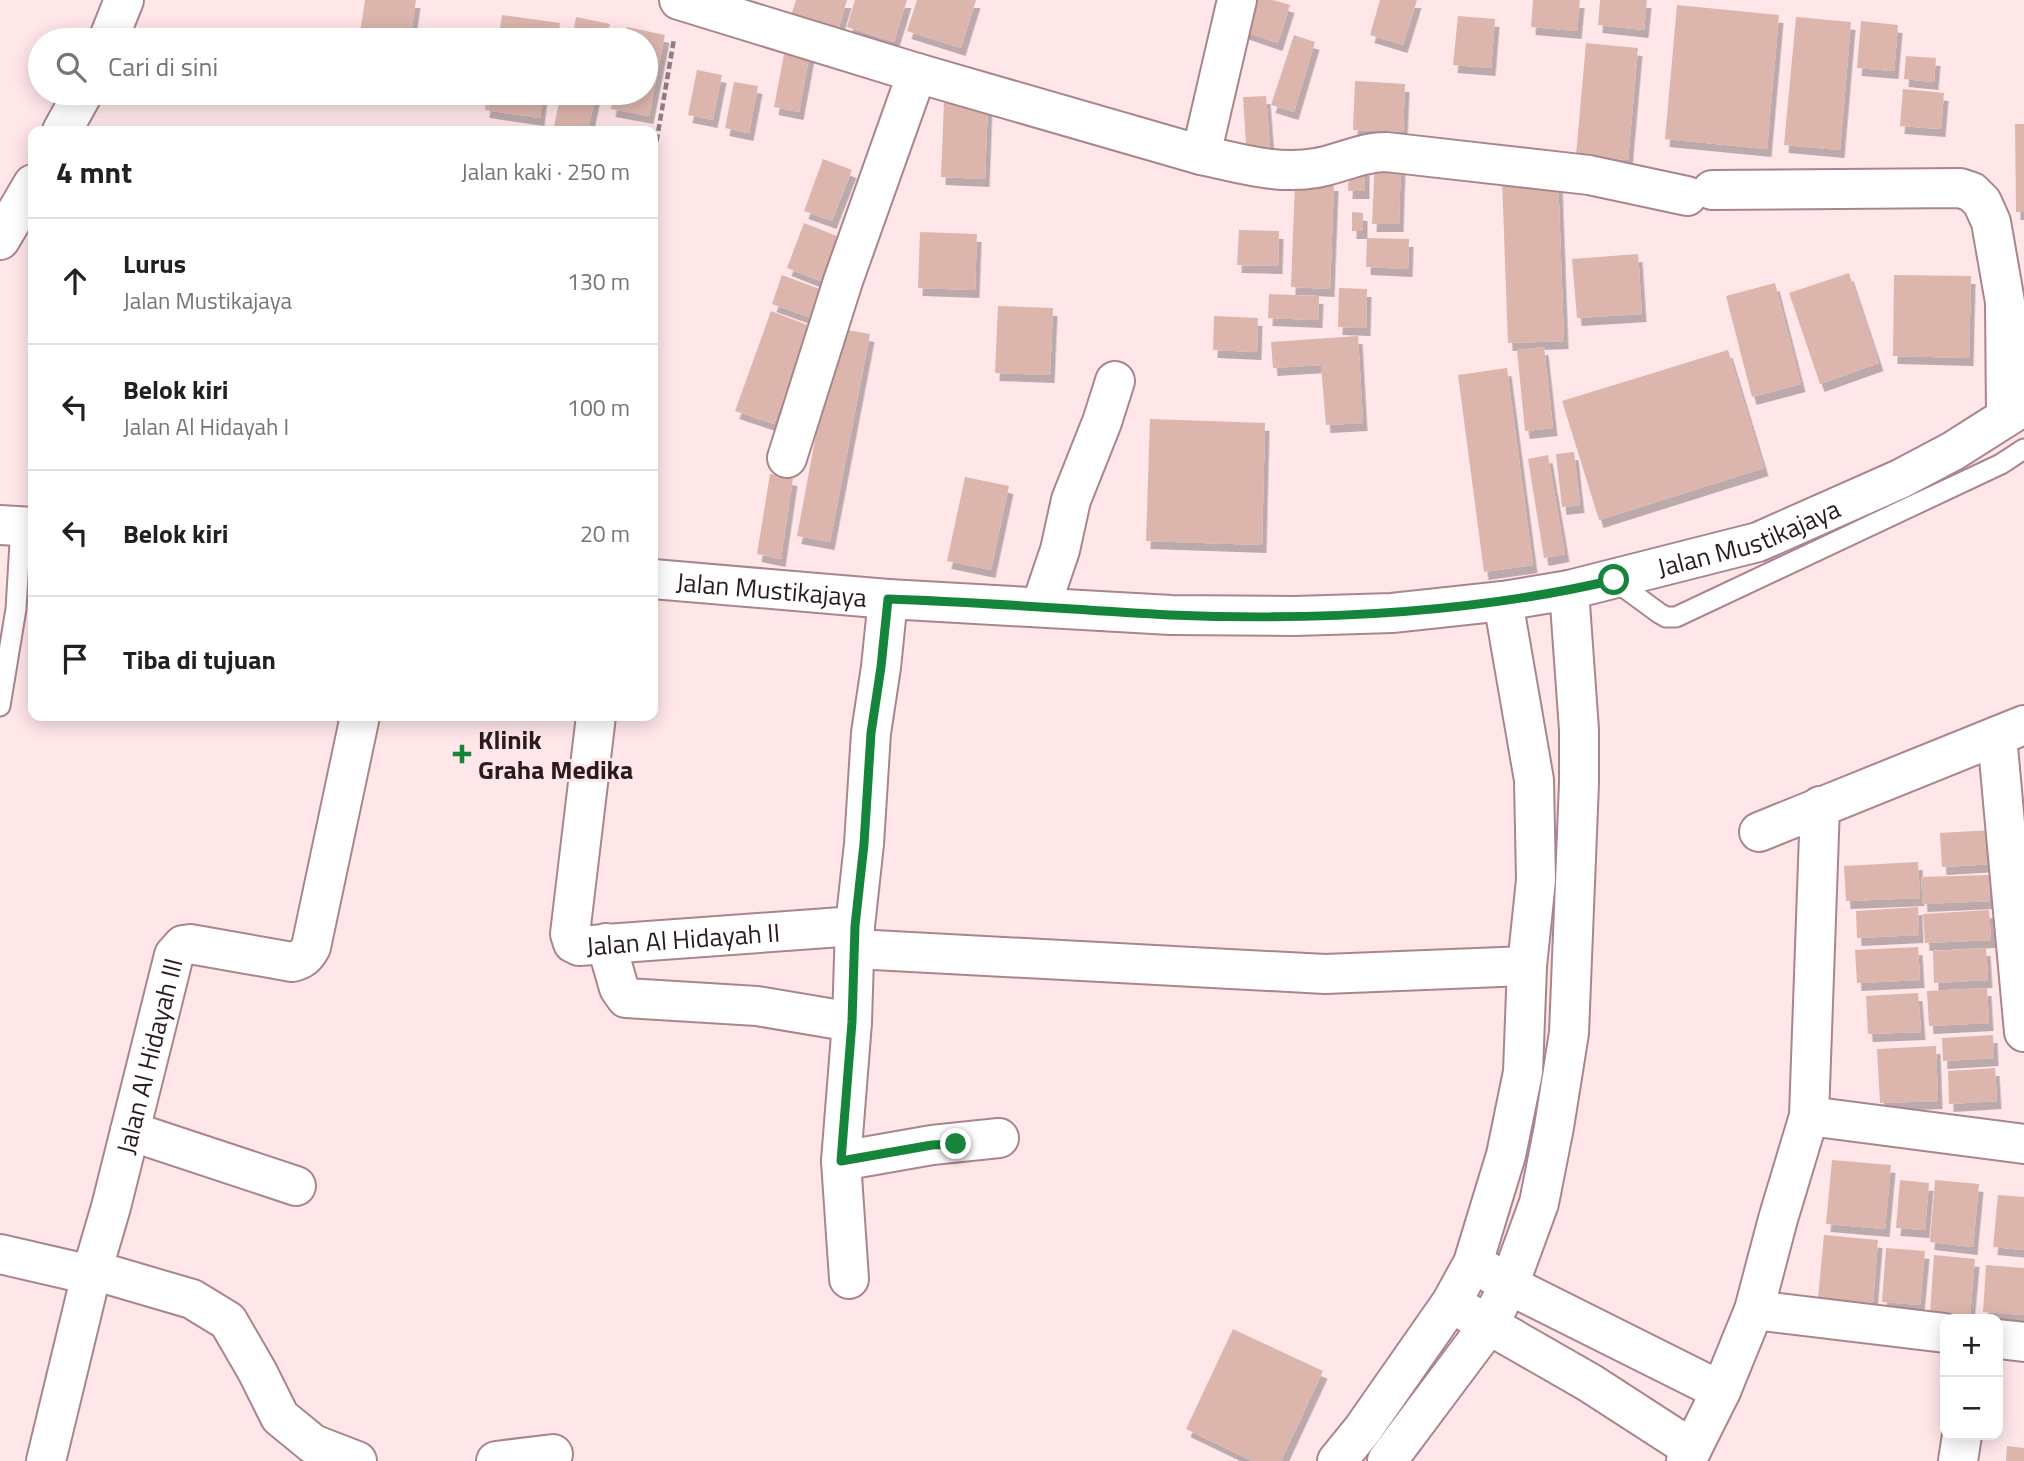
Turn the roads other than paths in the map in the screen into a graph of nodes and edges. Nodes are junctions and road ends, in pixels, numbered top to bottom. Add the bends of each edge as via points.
1 (124, 0) edge
2 (680, 0) edge
3 (1237, 0) edge
4 (113, 28) edge
5 (917, 73) junction
6 (76, 105) edge
7 (65, 126) edge
8 (1201, 155) junction
9 (28, 192) edge
10 (0, 240) edge
11 (1115, 381) dead end
12 (2018, 417) edge
13 (2024, 449) edge
14 (786, 457) dead end
15 (18, 526) edge
16 (658, 579) edge
17 (1614, 580) junction
18 (1569, 590) junction
19 (888, 599) junction
20 (1503, 601) junction
21 (1041, 606) junction
22 (1517, 685) junction
23 (1576, 686) junction
24 (0, 706) edge
25 (359, 721) edge
26 (595, 721) edge
27 (2011, 731) edge
28 (1820, 806) junction
29 (1759, 832) dead end
30 (855, 938) junction
31 (606, 943) junction
32 (1527, 966) junction
33 (852, 1022) junction
34 (2024, 1032) edge
35 (1809, 1116) junction
36 (131, 1131) junction
37 (999, 1138) dead end
38 (2024, 1144) edge
39 (841, 1161) junction
40 (296, 1186) dead end
41 (0, 1254) edge
42 (1473, 1263) junction
43 (92, 1272) junction
44 (849, 1279) dead end
45 (1509, 1285) junction
46 (1451, 1303) junction
47 (1754, 1310) junction
48 (1488, 1326) junction
49 (1940, 1332) edge
50 (2003, 1340) edge
51 (2024, 1342) edge
52 (1721, 1391) junction
53 (1961, 1440) edge
54 (553, 1454) dead end
55 (1689, 1455) edge
56 (46, 1461) edge
57 (357, 1461) edge
58 (496, 1461) edge
59 (1336, 1461) edge
60 (1387, 1461) edge
61 (1958, 1461) edge

1 - 4 street
2 - 5 street
3 - 8 street
5 - 8 street
5 - 14 street
6 - 7 street
8 - 12 street via 1299,170 1386,152 1700,193 1960,188 1982,202 1991,222
9 - 10 street
11 - 21 street via 1071,500
12 - 17 street, Jalan Mustikajaya via 1900,479 1758,542
13 - 17 lane via 2001,464 1676,617 1658,613
15 - 24 lane via 16,609
16 - 19 street, Jalan Mustikajaya
17 - 18 street, Jalan Mustikajaya
18 - 20 street, Jalan Mustikajaya
18 - 23 street
19 - 21 street, Jalan Mustikajaya
19 - 30 street via 871,733
20 - 21 street, Jalan Mustikajaya via 1392,613 1295,616 1171,615
20 - 22 street
22 - 23 street
22 - 32 street via 1534,780 1536,880
23 - 45 street via 1579,783 1569,1033 1539,1203
25 - 36 street, Jalan Al Hidayah III via 311,947 292,962 190,944 178,949
26 - 31 street, Jalan Al Hidayah II via 570,934 579,946
27 - 28 street
27 - 34 street
28 - 29 street
28 - 35 street
30 - 31 street, Jalan Al Hidayah II
30 - 32 street, Jalan Al Hidayah II via 1325,974
30 - 33 street
31 - 33 street via 626,998 757,1006
32 - 42 street via 1523,1072 1506,1154
33 - 39 street
35 - 38 street
35 - 47 street
36 - 40 street
36 - 43 street, Jalan Al Hidayah III
37 - 39 street
39 - 44 street
41 - 43 street
42 - 45 street
42 - 46 street
43 - 56 street, Jalan Al Hidayah III
43 - 57 street via 192,1299 228,1321 280,1417 313,1444
45 - 48 street
45 - 52 street
46 - 48 street
46 - 59 street
47 - 49 street
47 - 52 street
48 - 55 street via 1590,1383
48 - 60 street
50 - 51 street
52 - 55 street
53 - 61 street
54 - 58 street

